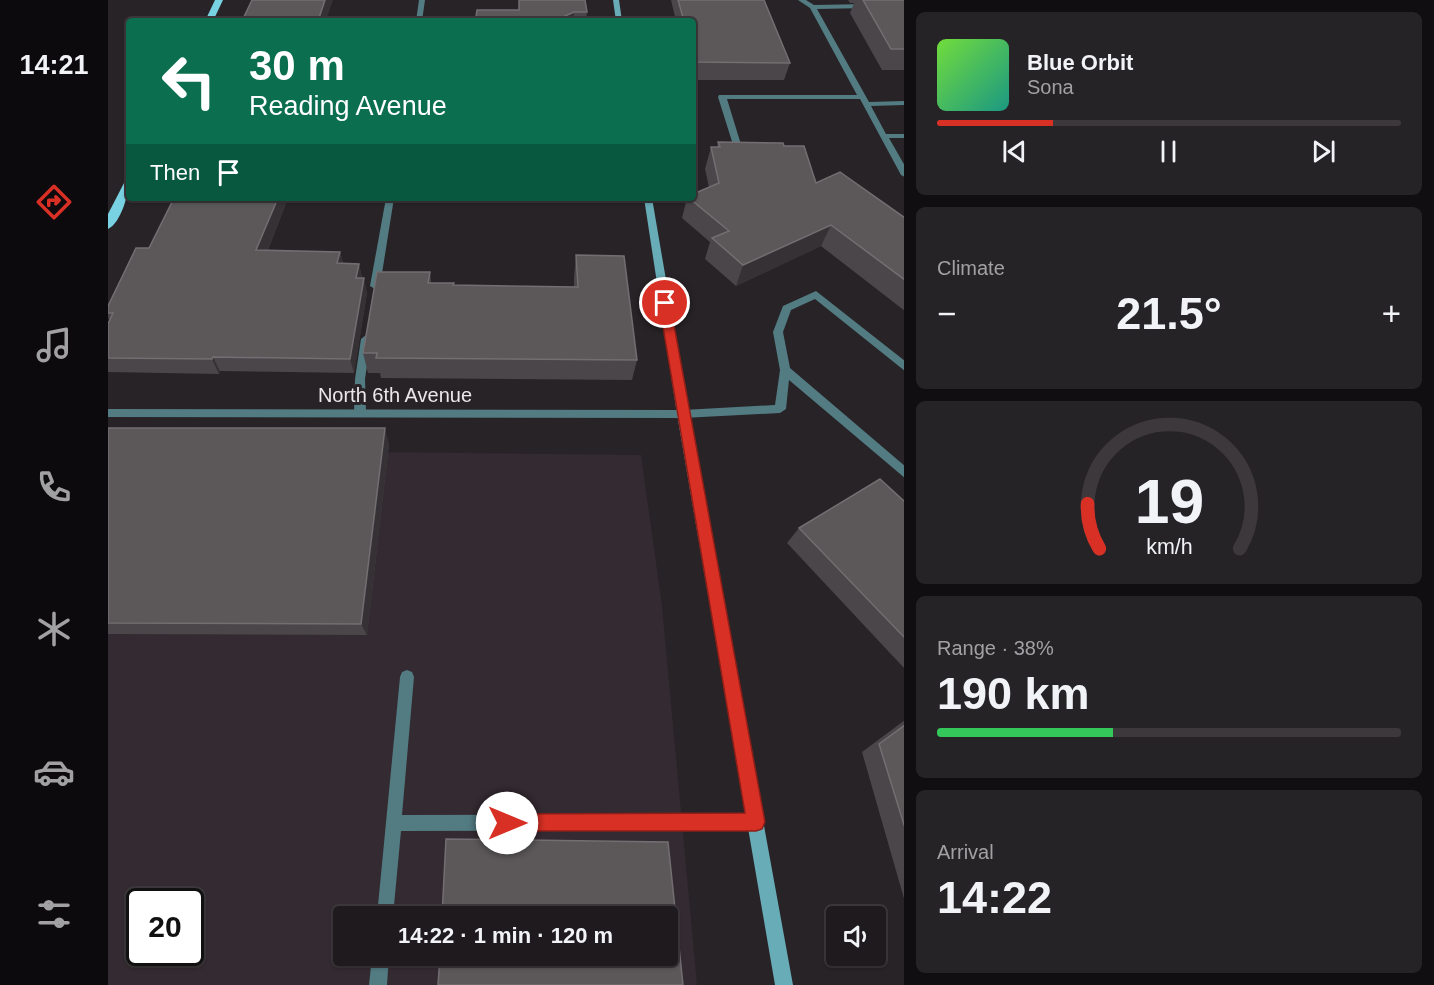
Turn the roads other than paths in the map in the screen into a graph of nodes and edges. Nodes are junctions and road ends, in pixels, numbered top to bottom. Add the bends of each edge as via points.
1 (219, 0) edge
2 (422, 0) edge
3 (616, 0) edge
4 (801, 0) edge
5 (813, 7) junction
6 (876, 7) edge
7 (210, 18) edge
8 (419, 18) edge
9 (619, 18) edge
10 (864, 101) junction
11 (904, 103) edge
12 (884, 136) junction
13 (904, 136) edge
14 (739, 151) edge
15 (904, 175) edge
16 (126, 189) edge
17 (390, 201) edge
18 (648, 201) edge
19 (108, 225) edge
20 (373, 300) edge
21 (369, 323) edge
22 (904, 367) edge
23 (785, 370) junction
24 (360, 412) junction
25 (108, 413) edge
26 (683, 414) junction
27 (904, 473) edge
28 (407, 677) dead end
29 (756, 822) junction
30 (394, 823) junction
31 (386, 906) edge
32 (380, 966) edge
33 (378, 985) edge
34 (784, 985) edge

1 - 7 main road
2 - 8 street
3 - 9 street
4 - 5 street
5 - 6 street
5 - 10 street
10 - 11 street
10 - 12 street
10 - 14 street via 722,97
12 - 13 street
12 - 15 street
16 - 19 main road
17 - 20 street
18 - 26 street
21 - 24 street via 360,379
22 - 23 street via 816,294 787,308 778,332
23 - 26 street, North 6th Avenue via 780,409
23 - 27 street
24 - 25 street, North 6th Avenue
24 - 26 street, North 6th Avenue
26 - 29 street
28 - 30 street
29 - 30 street
29 - 34 street
30 - 31 street
32 - 33 street

